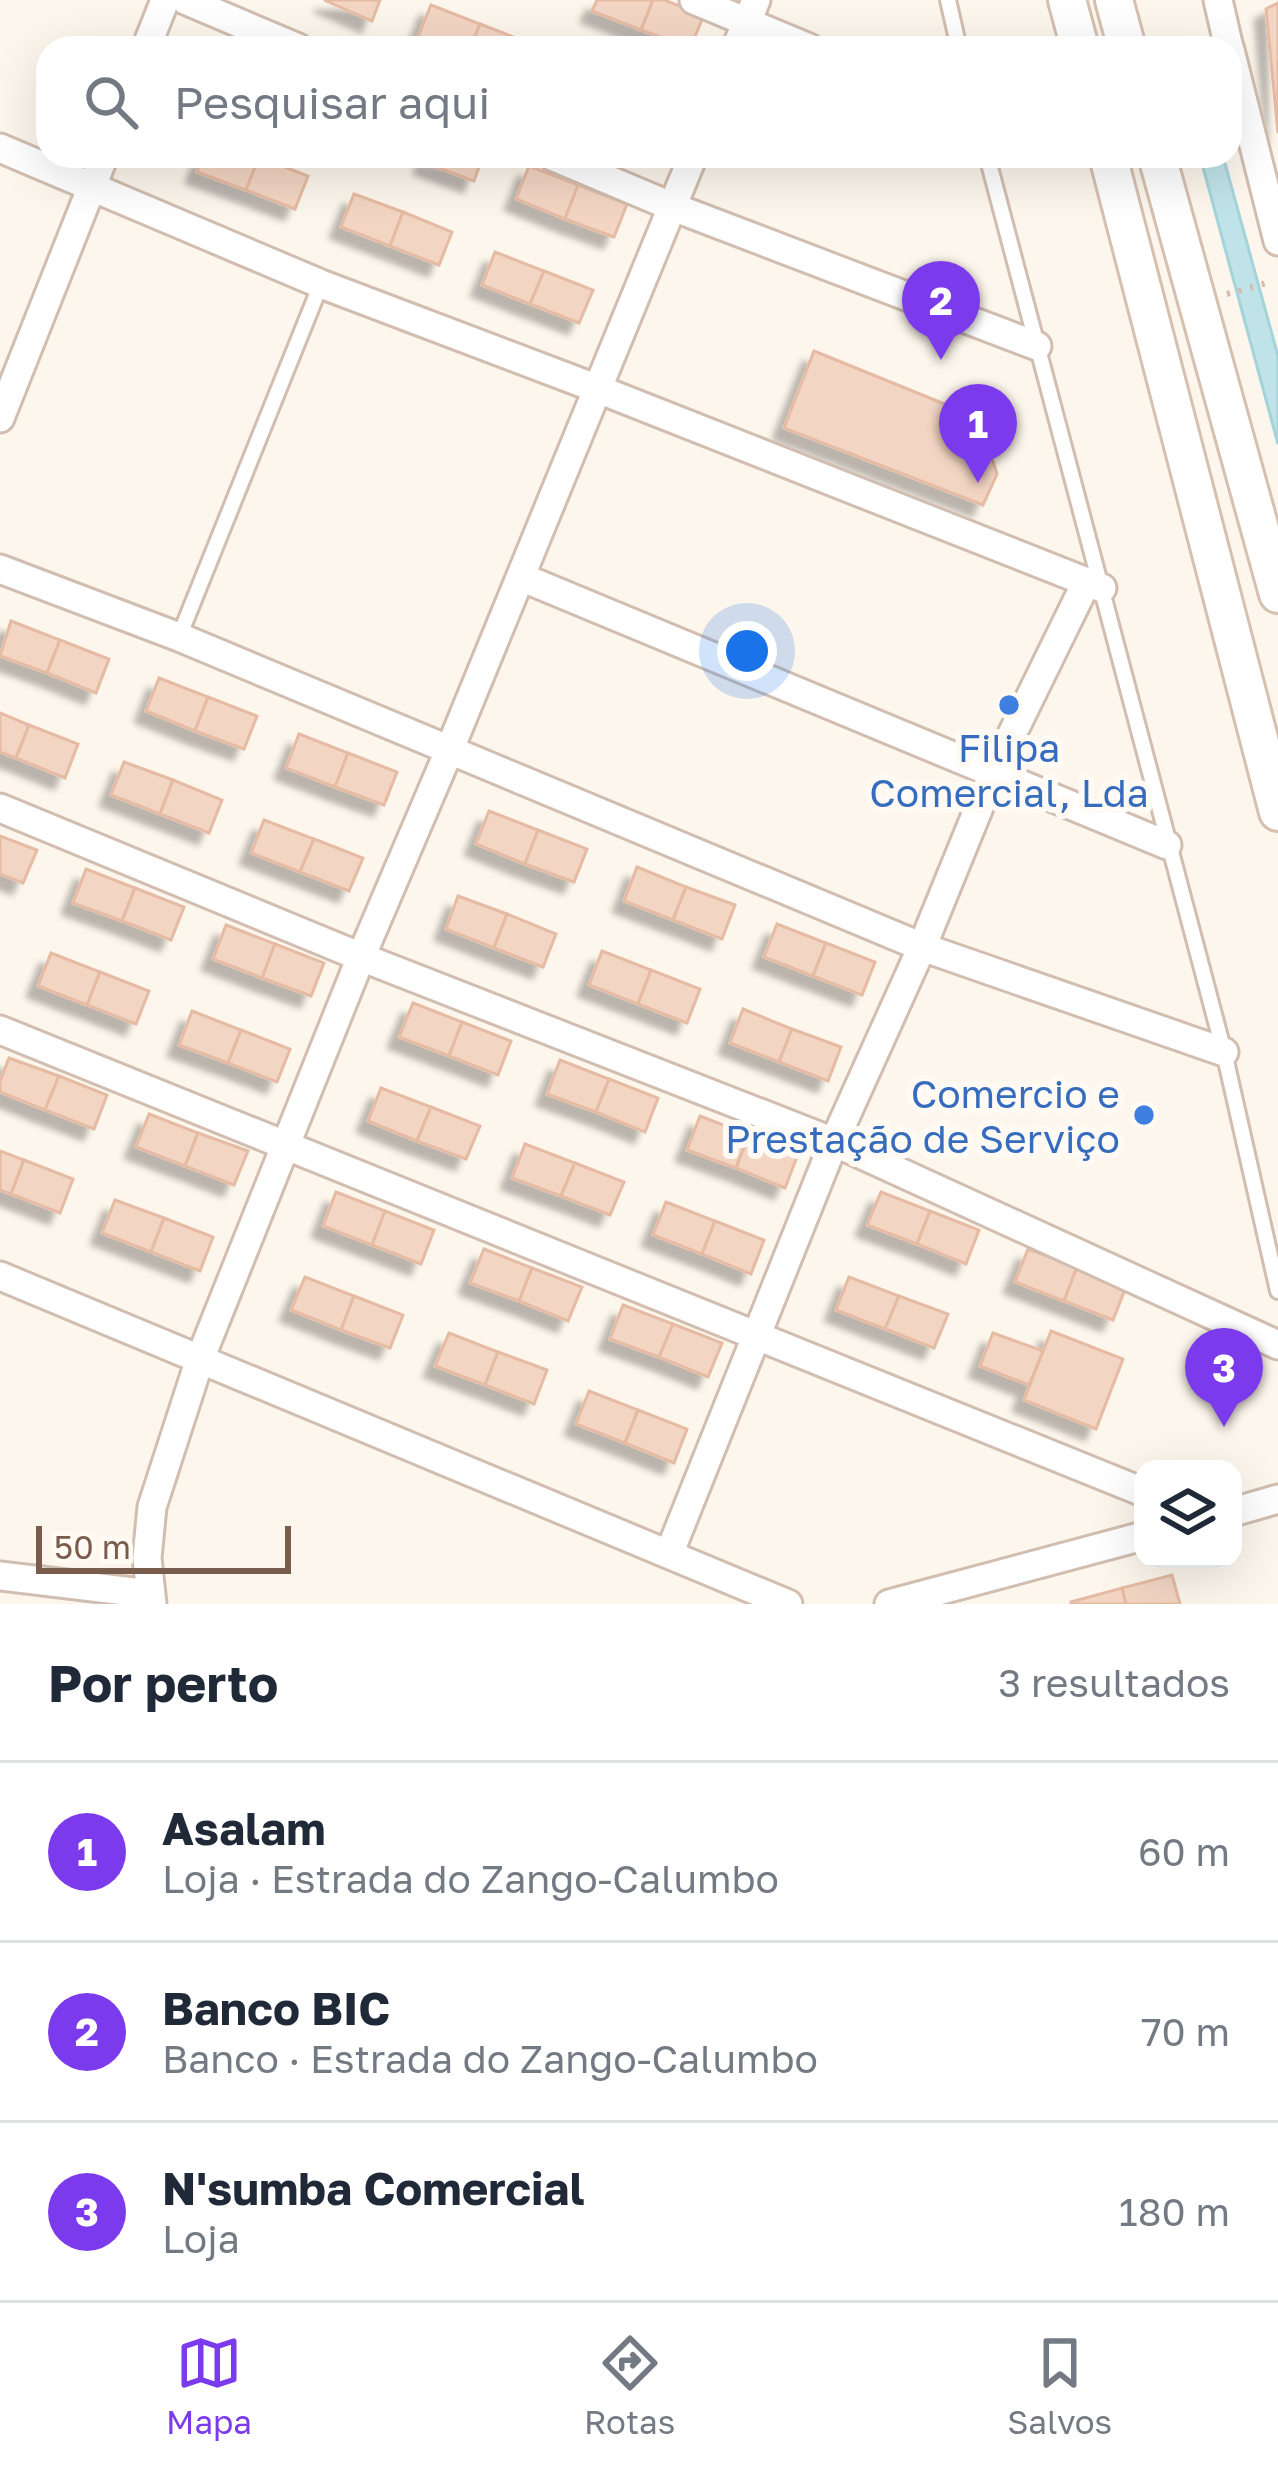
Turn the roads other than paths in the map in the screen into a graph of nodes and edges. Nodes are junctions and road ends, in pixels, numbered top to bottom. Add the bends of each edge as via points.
1 (165, 0) edge
2 (185, 0) edge
3 (694, 0) edge
4 (947, 0) edge
5 (1067, 0) edge
6 (1114, 0) edge
7 (1220, 1) edge
8 (746, 23) edge
9 (151, 36) edge
10 (270, 36) edge
11 (779, 36) edge
12 (956, 36) edge
13 (1077, 36) edge
14 (1124, 36) edge
15 (1227, 36) edge
16 (1242, 97) edge
17 (0, 148) edge
18 (36, 163) edge
19 (48, 168) edge
20 (99, 168) edge
21 (580, 168) edge
22 (688, 168) edge
23 (990, 168) edge
24 (1111, 168) edge
25 (1159, 168) edge
26 (92, 186) junction
27 (673, 207) junction
28 (1278, 242) edge
29 (321, 284) junction
30 (1037, 346) junction
31 (9, 370) edge
32 (598, 389) junction
33 (0, 418) edge
34 (0, 568) edge
35 (521, 577) junction
36 (1094, 586) junction
37 (1278, 594) edge
38 (179, 637) junction
39 (449, 752) junction
40 (993, 773) junction
41 (0, 808) edge
42 (1278, 812) edge
43 (1167, 845) junction
44 (922, 947) junction
45 (361, 957) junction
46 (0, 1030) edge
47 (1224, 1052) junction
48 (834, 1142) junction
49 (287, 1146) junction
50 (0, 1276) edge
51 (1278, 1291) edge
52 (756, 1336) junction
53 (1278, 1345) edge
54 (200, 1359) junction
55 (1134, 1488) edge
56 (1278, 1499) edge
57 (1242, 1509) edge
58 (1134, 1538) edge
59 (669, 1554) junction
60 (0, 1576) edge
61 (151, 1599) edge
62 (788, 1604) edge
63 (889, 1604) edge

1 - 9 street
2 - 10 street
3 - 8 street
4 - 12 lane
5 - 13 main road
6 - 14 main road
7 - 15 street
8 - 11 street
16 - 28 street
17 - 18 street
19 - 26 street
20 - 26 street
21 - 27 street
22 - 27 street
23 - 30 lane
24 - 42 main road
25 - 37 main road
26 - 29 street
26 - 31 street
27 - 30 street
27 - 32 street
29 - 32 street
29 - 38 lane
30 - 36 lane
31 - 33 street
32 - 35 street
32 - 36 street
34 - 38 street
35 - 39 street
35 - 40 street
36 - 40 street
36 - 43 lane
38 - 39 street
39 - 44 street
39 - 45 street
40 - 43 street
40 - 44 street
41 - 45 street
43 - 47 lane
44 - 47 street
44 - 48 street
45 - 48 street
45 - 49 street
46 - 49 street
47 - 51 lane
48 - 52 street
48 - 53 street
49 - 52 street
49 - 54 street
50 - 54 street
52 - 55 street
52 - 59 street
54 - 59 street
54 - 61 street via 152,1507
56 - 57 street
58 - 63 street
59 - 62 street
60 - 61 street

